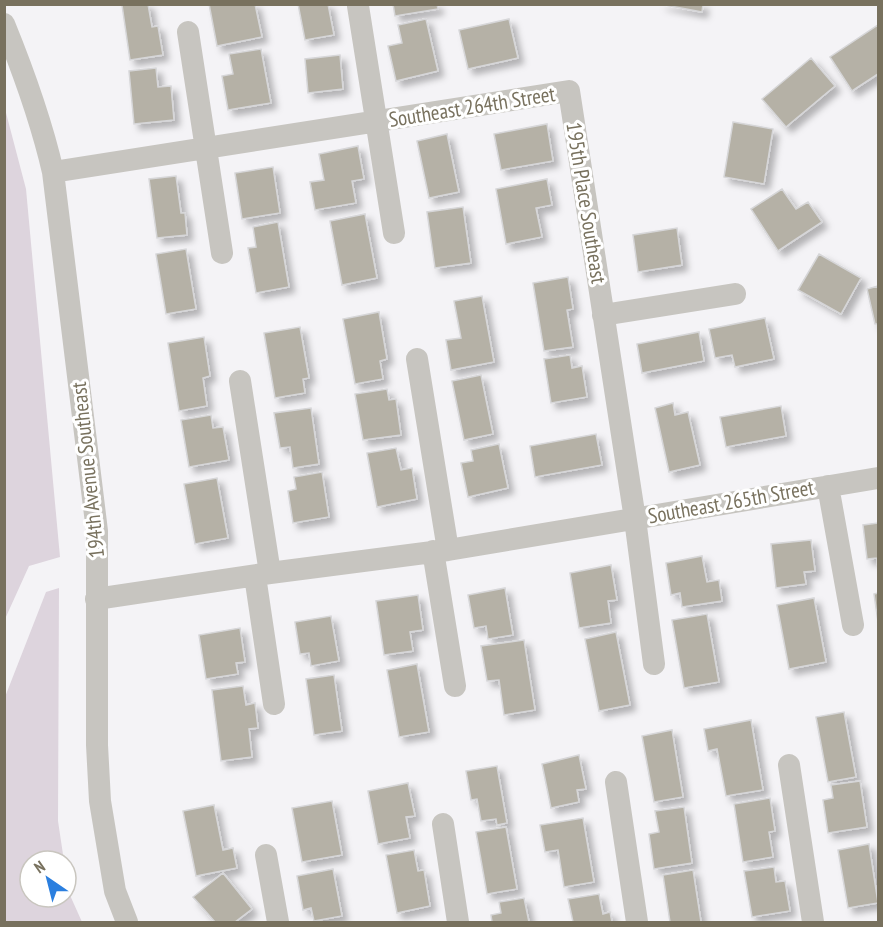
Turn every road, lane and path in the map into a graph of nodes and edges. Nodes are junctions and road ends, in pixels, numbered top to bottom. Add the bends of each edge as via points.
1 (358, 6) dead end
2 (4, 24) edge
3 (188, 32) dead end
4 (569, 91) joint
5 (376, 122) junction
6 (206, 148) junction
7 (53, 172) junction
8 (394, 232) dead end
9 (222, 253) dead end
10 (735, 294) dead end
11 (603, 315) junction
12 (417, 358) dead end
13 (240, 381) dead end
14 (879, 478) edge
15 (828, 486) junction
16 (634, 519) junction
17 (440, 550) junction
18 (262, 574) junction
19 (96, 599) junction
20 (853, 625) dead end
21 (654, 664) dead end
22 (455, 686) dead end
23 (274, 704) dead end
24 (789, 765) dead end
25 (616, 782) dead end
26 (443, 824) dead end
27 (266, 855) dead end
28 (127, 922) edge
29 (278, 922) edge
30 (458, 922) edge
31 (637, 922) edge
32 (813, 922) edge

1 - 5 street, Southeast 264th Street
2 - 7 street, 194th Avenue Southeast via 30,87
3 - 6 street
4 - 5 street, Southeast 264th Street
4 - 11 street, 195th Place Southeast
5 - 6 street, Southeast 264th Street
5 - 8 street, Southeast 264th Street
6 - 7 street, Southeast 264th Street
6 - 9 street
7 - 19 street, 194th Avenue Southeast via 97,531
10 - 11 street
11 - 16 street, 195th Place Southeast
12 - 17 street
13 - 18 street
14 - 15 street, Southeast 265th Street
15 - 16 street, Southeast 265th Street
15 - 20 street, Southeast 265th Street
16 - 17 street, Southeast 265th Street
16 - 21 street, Southeast 265th Street
17 - 18 street, Southeast 265th Street
17 - 22 street
18 - 19 street, Southeast 265th Street
18 - 23 street
19 - 28 street, 194th Avenue Southeast via 100,801 115,891
24 - 32 street
25 - 31 street
26 - 30 street
27 - 29 street

